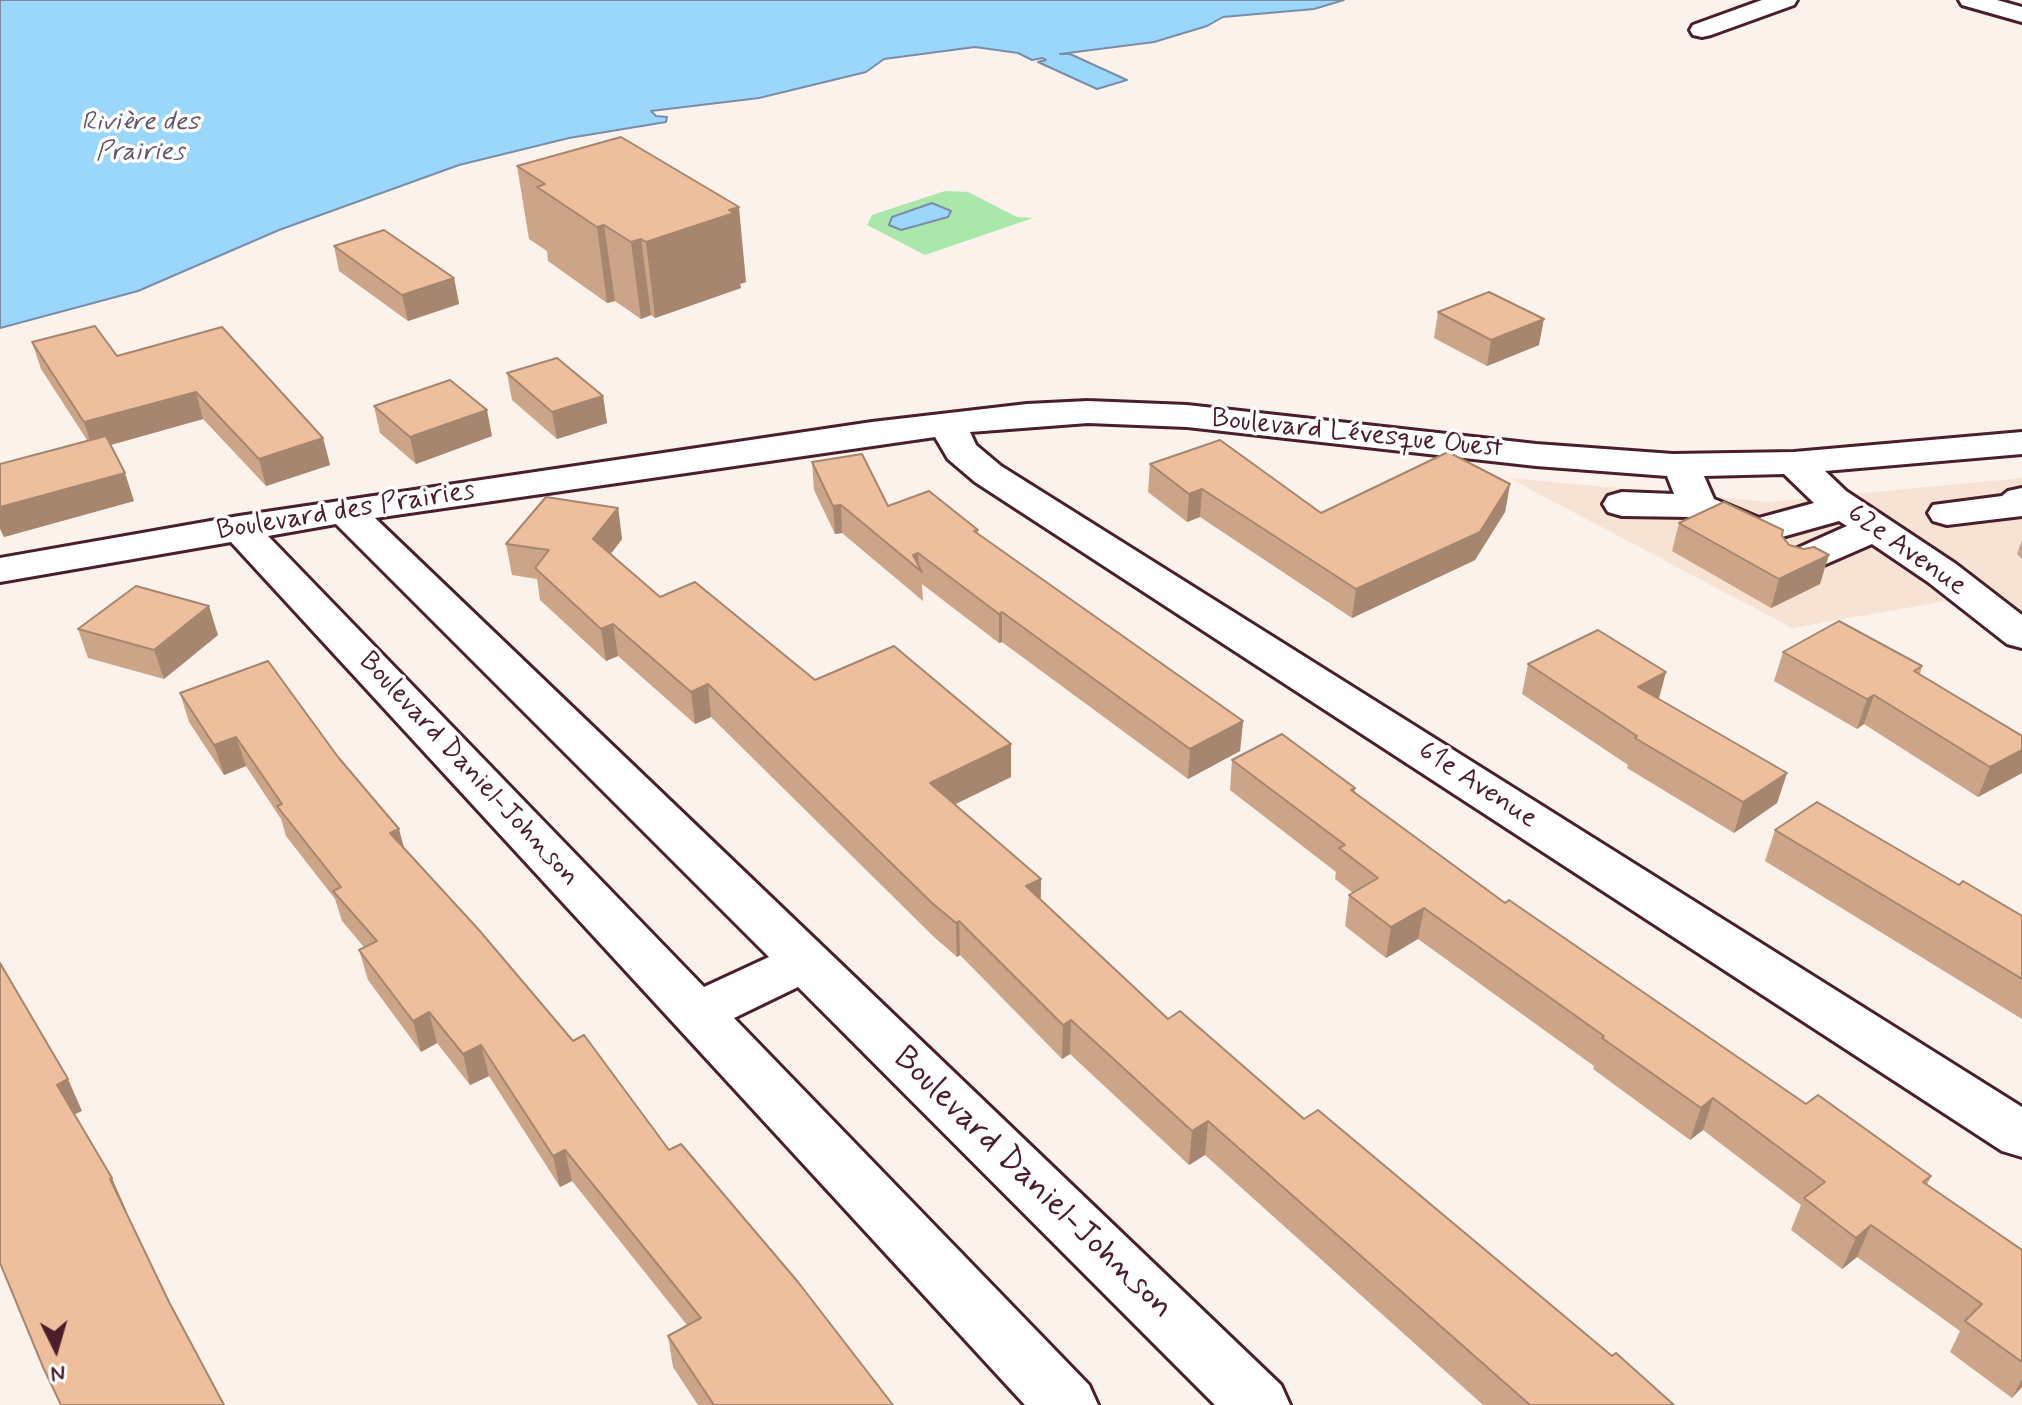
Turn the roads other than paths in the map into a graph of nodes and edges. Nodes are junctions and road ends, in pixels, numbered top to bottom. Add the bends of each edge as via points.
1 (1785, 0) edge
2 (1971, 0) edge
3 (2022, 15) edge
4 (1702, 30) dead end
5 (947, 424) junction
6 (2014, 452) edge
7 (693, 460) joint
8 (1794, 463) junction
9 (1681, 465) junction
10 (2022, 499) edge
11 (1622, 504) dead end
12 (1698, 506) junction
13 (345, 511) junction
14 (1947, 513) dead end
15 (1861, 519) junction
16 (239, 528) junction
17 (1796, 563) edge
18 (0, 570) edge
19 (2022, 635) edge
20 (805, 962) junction
21 (697, 1013) junction
22 (2022, 1135) edge
23 (1066, 1405) edge
24 (1258, 1405) edge

1 - 4 street
2 - 3 street
5 - 7 street, Boulevard Lévesque Ouest
5 - 9 street, Boulevard Lévesque Ouest via 1066,413 1187,416 1536,455
5 - 22 street, 61e Avenue via 961,451 988,474
6 - 8 street, Boulevard Lévesque Ouest
7 - 13 street, Boulevard des Prairies
8 - 9 street, Boulevard Lévesque Ouest
8 - 15 street, 62e Avenue
9 - 12 street
10 - 14 street via 2013,507
11 - 12 street
12 - 15 street via 1757,532 1797,518
13 - 16 street, Boulevard des Prairies
13 - 20 street, Boulevard Daniel-Johnson
15 - 17 street via 1848,539
15 - 19 street, 62e Avenue
16 - 18 street, Boulevard des Prairies
16 - 21 street, Boulevard Daniel-Johnson
20 - 21 street
20 - 24 street, Boulevard Daniel-Johnson
21 - 23 street, Boulevard Daniel-Johnson

